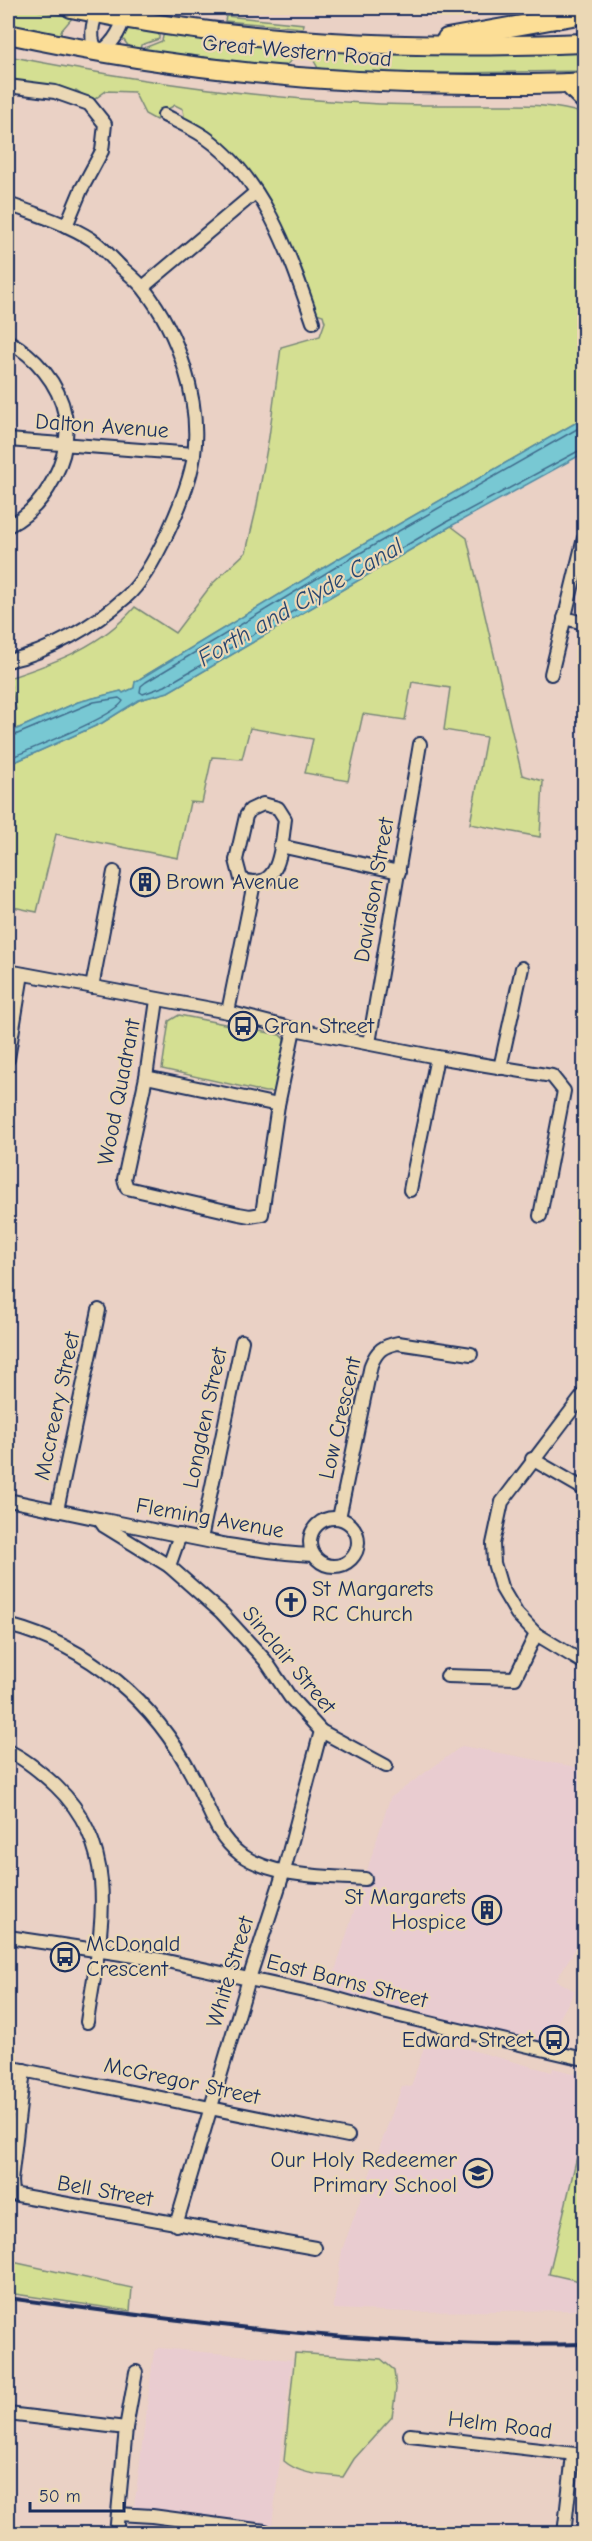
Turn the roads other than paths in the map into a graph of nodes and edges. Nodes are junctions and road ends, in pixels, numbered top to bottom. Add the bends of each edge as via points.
1 (72, 8) edge
2 (98, 10) edge
3 (125, 13) edge
4 (585, 14) edge
5 (8, 34) edge
6 (585, 43) edge
7 (414, 45) junction
8 (99, 53) junction
9 (576, 82) edge
10 (8, 86) edge
11 (585, 99) edge
12 (164, 114) dead end
13 (255, 192) junction
14 (8, 204) edge
15 (66, 226) junction
16 (142, 287) junction
17 (313, 322) dead end
18 (8, 341) edge
19 (8, 440) edge
20 (64, 446) junction
21 (194, 454) junction
22 (8, 526) edge
23 (585, 537) edge
24 (564, 618) junction
25 (585, 623) edge
26 (8, 661) edge
27 (551, 674) dead end
28 (420, 744) dead end
29 (280, 846) junction
30 (114, 872) dead end
31 (399, 872) junction
32 (254, 883) junction
33 (522, 968) dead end
34 (8, 971) edge
35 (22, 974) junction
36 (92, 987) junction
37 (157, 1000) junction
38 (228, 1012) junction
39 (294, 1029) junction
40 (369, 1043) junction
41 (437, 1057) junction
42 (8, 1059) edge
43 (500, 1068) junction
44 (146, 1077) junction
45 (278, 1105) junction
46 (410, 1190) dead end
47 (540, 1216) dead end
48 (99, 1310) dead end
49 (242, 1341) dead end
50 (471, 1354) dead end
51 (585, 1394) edge
52 (532, 1459) junction
53 (585, 1489) edge
54 (8, 1500) edge
55 (57, 1509) junction
56 (99, 1518) junction
57 (339, 1518) junction
58 (180, 1535) junction
59 (201, 1539) junction
60 (313, 1555) junction
61 (169, 1566) junction
62 (8, 1625) edge
63 (536, 1634) junction
64 (585, 1663) edge
65 (447, 1676) dead end
66 (321, 1731) junction
67 (8, 1751) edge
68 (386, 1766) dead end
69 (284, 1871) junction
70 (364, 1880) dead end
71 (8, 1937) edge
72 (97, 1951) junction
73 (249, 1979) junction
74 (87, 2022) dead end
75 (585, 2059) edge
76 (8, 2067) edge
77 (24, 2070) junction
78 (211, 2109) junction
79 (348, 2136) dead end
80 (176, 2225) junction
81 (315, 2248) dead end
82 (136, 2372) dead end
83 (8, 2414) edge
84 (126, 2428) junction
85 (410, 2434) dead end
86 (579, 2455) edge
87 (118, 2514) junction
88 (272, 2532) edge
89 (116, 2534) edge
90 (564, 2534) edge

1 - 2 main road, Great Western Road
2 - 3 main road, Great Western Road
2 - 8 street via 91,38
3 - 7 main road, Great Western Road via 246,35
3 - 8 street via 114,42
4 - 7 main road
5 - 8 main road, Great Western Road
6 - 7 main road, Great Western Road
8 - 9 main road, Great Western Road via 299,79 399,84
9 - 11 main road
10 - 15 street via 56,92 89,104 105,124 102,151
12 - 13 street via 221,150 251,182
13 - 16 street
13 - 17 street via 295,268
14 - 15 street
15 - 16 street via 92,240
16 - 21 street via 161,313 180,356 192,397
18 - 20 street via 27,354 50,379 65,416
19 - 20 street, Dalton Avenue
20 - 21 street, Dalton Avenue
20 - 22 street via 57,473 44,496
21 - 26 street via 186,490 161,546 127,597 57,644 32,656
23 - 24 street
24 - 25 street
24 - 27 street
28 - 31 street, Davidson Street
29 - 31 street
29 - 32 street via 275,871 268,879
29 - 32 street via 283,813 263,804 250,810 236,860 241,879
30 - 36 street
31 - 40 street, Davidson Street
32 - 38 street
33 - 43 street
34 - 35 street
35 - 36 street
35 - 42 street
36 - 37 street
37 - 38 street
37 - 44 street, Wood Quadrant
38 - 39 street
39 - 40 street
39 - 45 street, Wood Quadrant
40 - 41 street
41 - 43 street
41 - 46 street
43 - 47 street via 552,1076 564,1091
44 - 45 street
44 - 45 street, Wood Quadrant via 124,1179 126,1188 172,1200 250,1216 262,1214
48 - 55 street, Mccreery Street
49 - 59 street, Longden Street
50 - 57 street, Low Crescent via 398,1343 377,1351
51 - 52 street
52 - 53 street
52 - 63 street via 502,1502 493,1544 501,1587 517,1614
54 - 55 street, Sinclair Street
55 - 56 street, Sinclair Street
56 - 58 street, Fleming Avenue
56 - 61 street, Sinclair Street via 104,1526
57 - 60 street via 318,1524 311,1534
57 - 60 street via 352,1526 358,1537 356,1553 345,1564 330,1567
58 - 59 street, Fleming Avenue
58 - 61 street
59 - 60 street, Fleming Avenue
61 - 66 street, Sinclair Street via 240,1632
62 - 69 street via 74,1651 124,1687 169,1736 194,1777 216,1829 241,1854
63 - 64 street
63 - 65 street via 514,1678
66 - 68 street, Sinclair Street
66 - 69 street, White Street
67 - 72 street via 41,1772 75,1807 86,1825 103,1884
69 - 70 street
69 - 73 street, White Street
71 - 72 street, East Barns Street
72 - 73 street, East Barns Street
72 - 74 street
73 - 75 street, East Barns Street
73 - 78 street, White Street
76 - 77 street, McGregor Street
77 - 78 street, McGregor Street
77 - 80 street, Bell Street via 12,2194
78 - 79 street, McGregor Street
78 - 80 street, White Street
80 - 81 street, Bell Street
82 - 84 street
83 - 84 street
84 - 87 street
85 - 86 street, Helm Road
86 - 90 street
87 - 88 street
87 - 89 street

